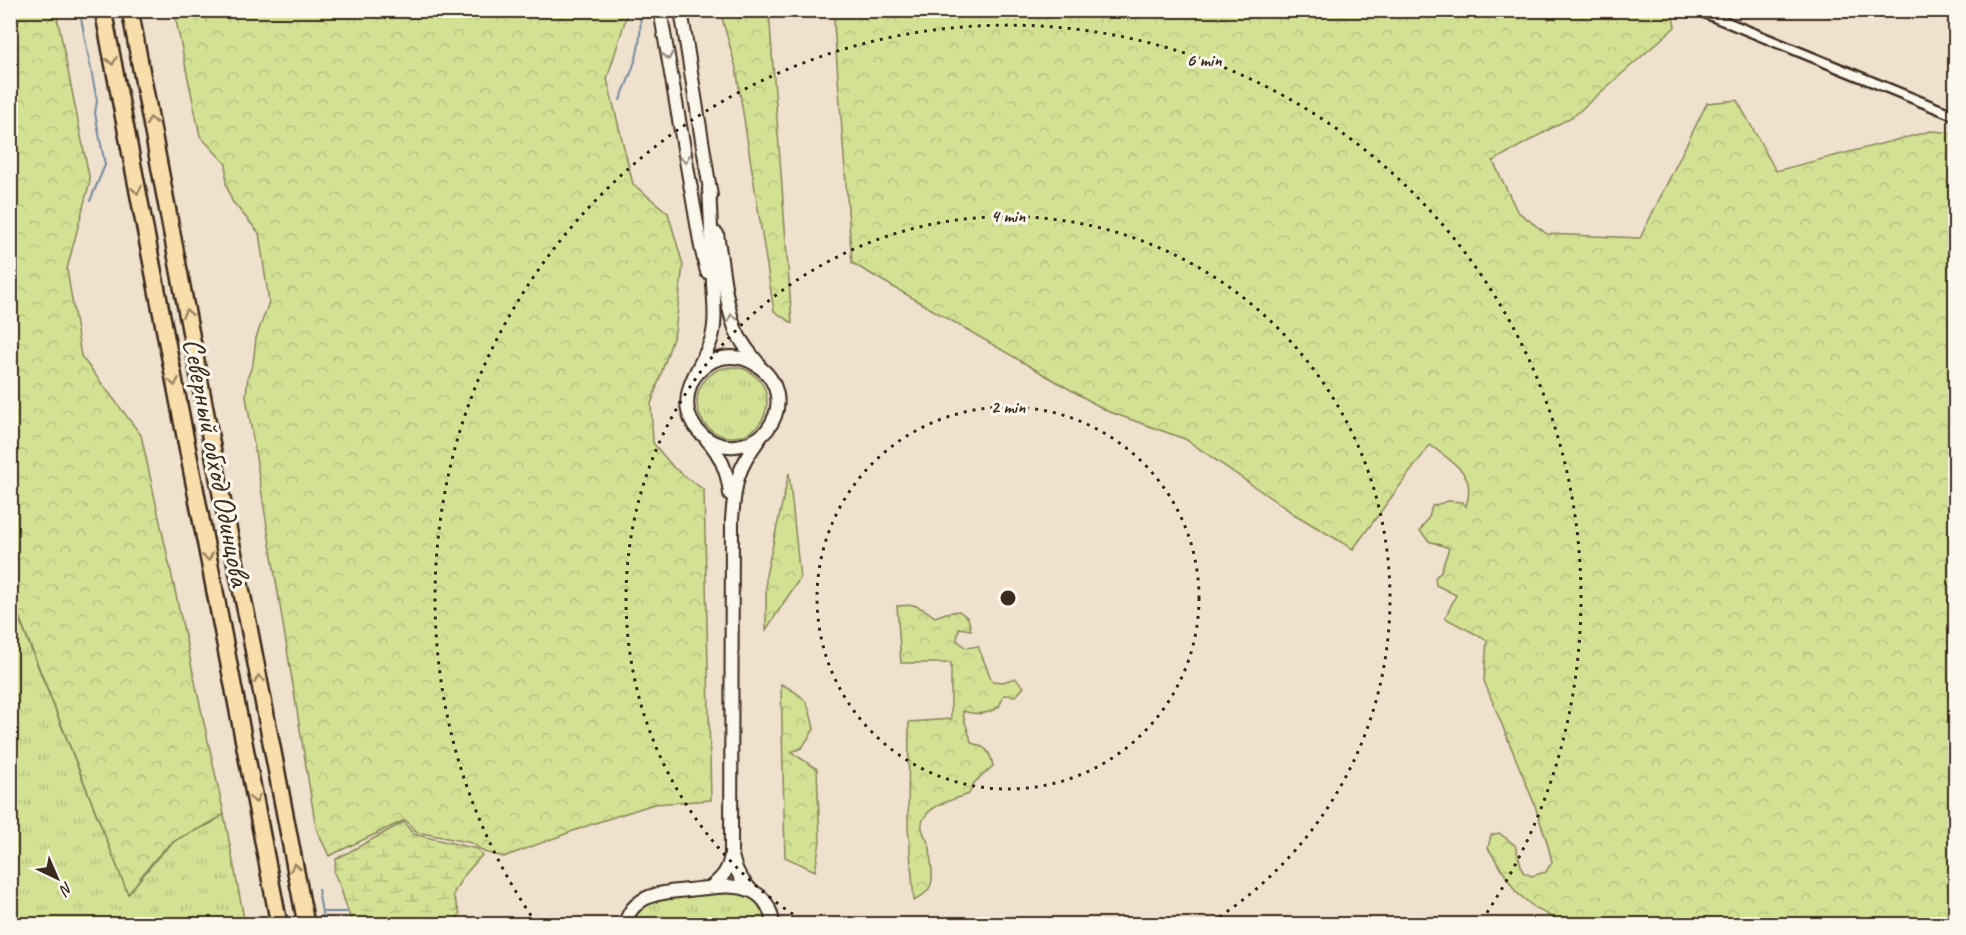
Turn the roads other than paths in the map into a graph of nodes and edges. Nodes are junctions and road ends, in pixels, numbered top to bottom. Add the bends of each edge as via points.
1 (103, 10) edge
2 (130, 10) edge
3 (660, 10) edge
4 (681, 10) edge
5 (1697, 10) edge
6 (1956, 116) edge
7 (709, 189) junction
8 (713, 298) junction
9 (762, 368) junction
10 (692, 381) junction
11 (768, 428) junction
12 (698, 430) junction
13 (732, 519) junction
14 (731, 854) junction
15 (711, 887) junction
16 (750, 890) junction
17 (279, 924) edge
18 (306, 924) edge
19 (625, 924) edge
20 (773, 924) edge

1 -> 17 highway, Северный обход Одинцова
18 -> 2 highway, Северный обход Одинцова
3 -> 8 street
4 - 7 street
5 - 6 street
7 - 8 street
9 -> 7 street via 742,343 733,320
8 - 10 street via 711,342
9 - 10 street via 742,358 727,357 706,365
9 - 11 street via 774,386 777,400
10 - 12 street via 688,410
11 - 12 street via 751,442 737,446 715,443
11 - 13 street via 738,472
12 - 13 street via 714,448 727,474
13 - 14 street
14 - 15 street via 723,877
14 - 16 street via 740,879
15 - 16 street via 733,885
15 - 19 street via 647,897 635,905
16 - 20 street via 767,903

